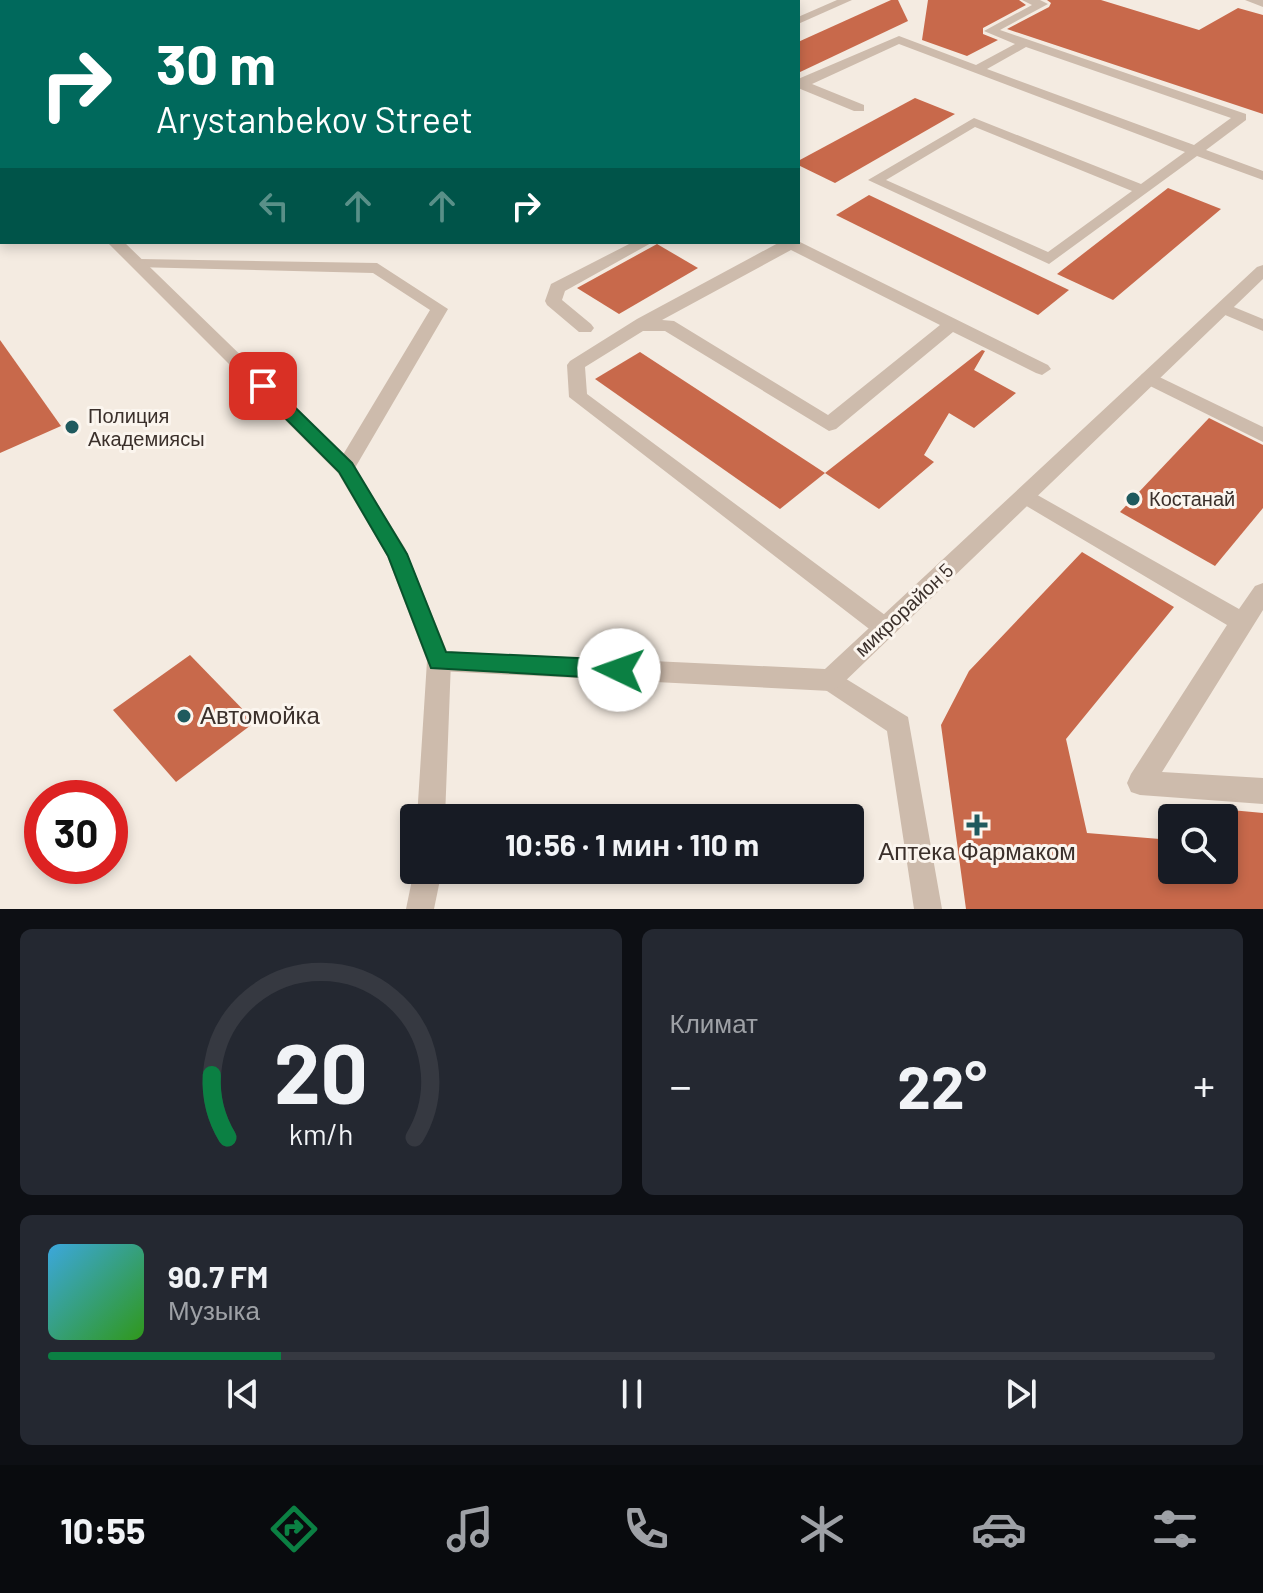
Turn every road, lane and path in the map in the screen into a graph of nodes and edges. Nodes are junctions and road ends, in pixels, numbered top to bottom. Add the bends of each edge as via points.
1 (846, 0) edge
2 (1028, 0) edge
3 (1251, 0) edge
4 (1263, 4) edge
5 (800, 20) edge
6 (1025, 43) junction
7 (977, 69) junction
8 (800, 84) edge
9 (859, 108) dead end
10 (1196, 151) junction
11 (1263, 176) edge
12 (1143, 190) junction
13 (117, 244) edge
14 (641, 244) edge
15 (788, 244) edge
16 (792, 244) edge
17 (140, 264) junction
18 (1263, 270) edge
19 (1224, 308) junction
20 (952, 324) junction
21 (639, 326) junction
22 (1263, 326) edge
23 (585, 328) dead end
24 (1042, 369) dead end
25 (1149, 378) junction
26 (1263, 435) edge
27 (345, 468) junction
28 (1025, 496) junction
29 (1263, 592) edge
30 (1242, 622) junction
31 (885, 628) junction
32 (439, 661) junction
33 (830, 680) junction
34 (1263, 791) edge
35 (432, 804) edge
36 (425, 884) edge
37 (420, 909) edge
38 (928, 909) edge

1 - 5 street
2 - 6 street via 1042,4 990,31
3 - 4 street
6 - 7 street
6 - 10 street via 1241,117
7 - 8 street via 899,40
7 - 10 street
8 - 9 street
10 - 11 street
10 - 12 street
12 - 12 street via 1049,259 875,180 974,122
13 - 17 street
14 - 23 street via 557,288 553,301
15 - 21 street
16 - 20 street
17 - 27 street
17 - 27 street via 377,268 439,309
18 - 19 street, микрорайон 5
19 - 22 street
19 - 25 street, микрорайон 5
20 - 21 street via 829,424 668,325
20 - 24 street
21 - 31 street via 576,365 578,397
25 - 26 street
25 - 28 street, микрорайон 5
27 - 32 street via 397,554
28 - 30 street
28 - 31 street, микрорайон 5
29 - 30 street
30 - 34 street via 1140,783
31 - 33 street, микрорайон 5
32 - 33 street
32 - 35 street
33 - 38 street via 899,725
36 - 37 street

